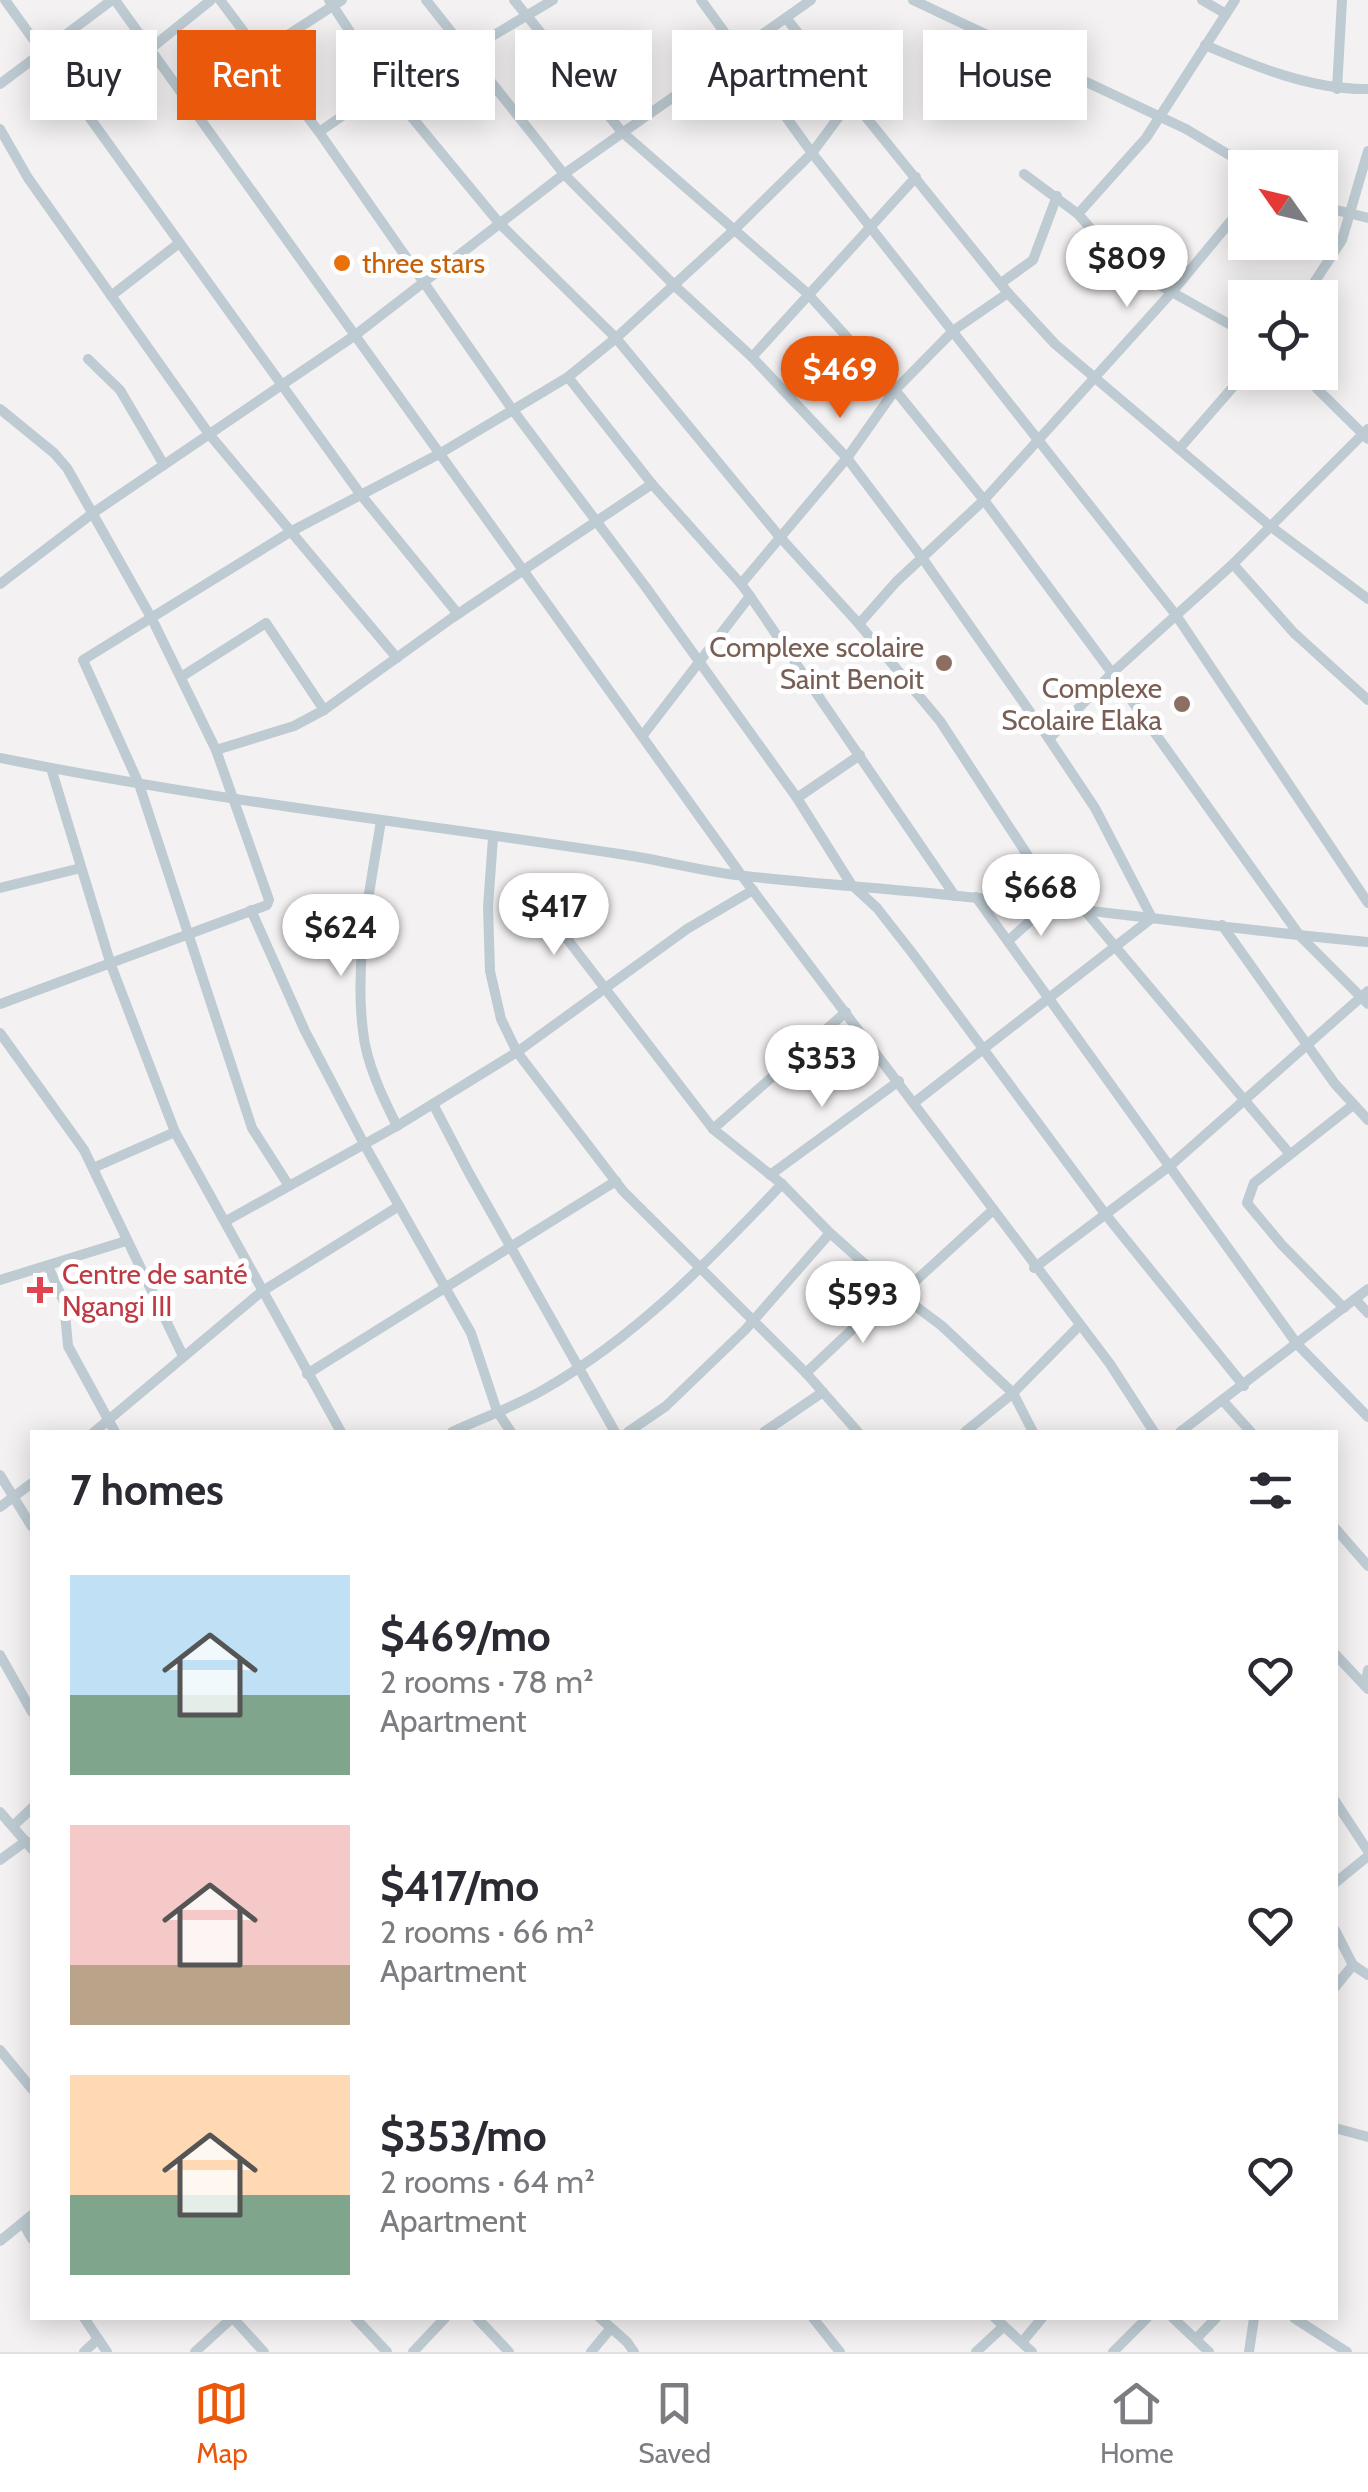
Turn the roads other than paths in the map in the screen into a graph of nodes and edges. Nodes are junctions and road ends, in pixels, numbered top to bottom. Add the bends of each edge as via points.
1 (5, 0) edge
2 (113, 0) edge
3 (211, 0) edge
4 (220, 0) edge
5 (426, 0) edge
6 (514, 0) edge
7 (552, 0) edge
8 (701, 0) edge
9 (811, 0) edge
10 (912, 0) edge
11 (1202, 0) edge
12 (1235, 0) edge
13 (1342, 0) edge
14 (335, 2) edge
15 (1226, 14) junction
16 (527, 15) junction
17 (786, 18) junction
18 (72, 30) edge
19 (136, 30) edge
20 (243, 30) edge
21 (294, 30) edge
22 (352, 30) edge
23 (450, 30) edge
24 (723, 30) edge
25 (769, 30) edge
26 (796, 30) edge
27 (30, 33) edge
28 (495, 34) edge
29 (157, 43) edge
30 (1205, 46) junction
31 (157, 59) edge
32 (30, 62) edge
33 (0, 84) edge
34 (495, 87) edge
35 (1337, 89) junction
36 (1368, 89) edge
37 (672, 97) edge
38 (1159, 117) junction
39 (92, 120) edge
40 (309, 120) edge
41 (336, 120) edge
42 (414, 120) edge
43 (788, 120) edge
44 (836, 120) edge
45 (869, 120) edge
46 (0, 129) edge
47 (318, 132) junction
48 (622, 132) junction
49 (1368, 151) edge
50 (812, 153) junction
51 (1228, 156) edge
52 (564, 174) junction
53 (1024, 174) dead end
54 (916, 177) junction
55 (1057, 196) junction
56 (1338, 212) edge
57 (1078, 214) junction
58 (1352, 216) junction
59 (1368, 218) edge
60 (500, 224) junction
61 (1228, 224) edge
62 (872, 227) junction
63 (734, 231) junction
64 (178, 244) junction
65 (1317, 280) edge
66 (424, 284) junction
67 (676, 286) junction
68 (1004, 288) junction
69 (1172, 292) junction
70 (808, 294) junction
71 (111, 296) junction
72 (1228, 323) edge
73 (954, 330) junction
74 (354, 336) junction
75 (616, 338) junction
76 (752, 357) junction
77 (88, 359) dead end
78 (1094, 375) junction
79 (568, 377) junction
80 (281, 385) junction
81 (895, 390) junction
82 (1230, 390) edge
83 (1319, 390) edge
84 (0, 409) edge
85 (512, 409) junction
86 (209, 434) junction
87 (1366, 434) edge
88 (1036, 440) junction
89 (1180, 448) junction
90 (439, 454) junction
91 (847, 458) junction
92 (164, 464) junction
93 (652, 484) junction
94 (361, 494) junction
95 (984, 500) junction
96 (93, 513) junction
97 (597, 522) junction
98 (1270, 526) junction
99 (290, 532) junction
100 (779, 536) junction
101 (923, 559) junction
102 (1234, 564) junction
103 (523, 570) junction
104 (0, 584) edge
105 (741, 584) junction
106 (750, 596) junction
107 (1368, 599) edge
108 (458, 614) junction
109 (1176, 615) junction
110 (152, 618) junction
111 (859, 624) junction
112 (397, 658) junction
113 (700, 664) junction
114 (1112, 673) junction
115 (180, 677) junction
116 (1368, 700) edge
117 (324, 710) junction
118 (643, 735) junction
119 (1049, 739) junction
120 (216, 750) junction
121 (860, 756) junction
122 (0, 758) edge
123 (51, 768) junction
124 (139, 784) junction
125 (796, 798) junction
126 (233, 800) junction
127 (380, 822) junction
128 (493, 838) junction
129 (81, 868) junction
130 (742, 876) junction
131 (851, 884) junction
132 (0, 888) edge
133 (753, 890) junction
134 (955, 896) junction
135 (976, 898) junction
136 (538, 901) dead end
137 (1368, 903) edge
138 (1047, 906) junction
139 (1062, 908) junction
140 (251, 910) junction
141 (1086, 913) junction
142 (1152, 918) junction
143 (1222, 926) junction
144 (189, 933) junction
145 (1300, 936) junction
146 (1008, 942) junction
147 (1368, 942) edge
148 (1114, 946) junction
149 (111, 965) junction
150 (606, 988) junction
151 (1366, 998) edge
152 (1050, 1000) junction
153 (0, 1004) edge
154 (846, 1012) junction
155 (0, 1034) edge
156 (1306, 1044) junction
157 (985, 1051) junction
158 (518, 1052) junction
159 (899, 1081) junction
160 (1244, 1100) junction
161 (1368, 1101) edge
162 (915, 1102) junction
163 (434, 1104) junction
164 (1356, 1107) junction
165 (1368, 1120) edge
166 (397, 1126) junction
167 (713, 1129) junction
168 (175, 1132) junction
169 (364, 1144) junction
170 (1289, 1153) junction
171 (1171, 1165) junction
172 (93, 1168) junction
173 (770, 1175) junction
174 (616, 1181) junction
175 (782, 1184) junction
176 (289, 1186) junction
177 (399, 1206) junction
178 (993, 1210) junction
179 (1106, 1215) junction
180 (226, 1221) junction
181 (830, 1233) junction
182 (126, 1242) junction
183 (511, 1245) junction
184 (48, 1266) junction
185 (1034, 1268) junction
186 (701, 1270) junction
187 (0, 1280) edge
188 (444, 1286) junction
189 (1368, 1289) edge
190 (261, 1292) junction
191 (897, 1292) junction
192 (1355, 1299) junction
193 (1344, 1308) junction
194 (1368, 1313) edge
195 (752, 1321) junction
196 (1080, 1325) junction
197 (1298, 1344) junction
198 (183, 1356) junction
199 (579, 1367) junction
200 (806, 1372) junction
201 (307, 1374) junction
202 (1244, 1386) junction
203 (823, 1392) junction
204 (1013, 1392) junction
205 (1224, 1402) junction
206 (497, 1411) junction
207 (1368, 1417) edge
208 (108, 1420) junction
209 (96, 1430) edge
210 (114, 1430) edge
211 (339, 1430) edge
212 (456, 1430) edge
213 (509, 1430) edge
214 (615, 1430) edge
215 (631, 1430) edge
216 (767, 1430) edge
217 (856, 1430) edge
218 (967, 1430) edge
219 (1032, 1430) edge
220 (1153, 1430) edge
221 (1183, 1430) edge
222 (1249, 1430) edge
223 (0, 1475) edge
224 (30, 1486) edge
225 (14, 1499) junction
226 (0, 1508) edge
227 (30, 1524) edge
228 (1338, 1531) edge
229 (1368, 1566) edge
230 (0, 1655) edge
231 (1338, 1657) edge
232 (1368, 1670) edge
233 (1367, 1688) edge
234 (30, 1708) edge
235 (1338, 1804) edge
236 (30, 1810) edge
237 (0, 1812) edge
238 (12, 1826) junction
239 (1363, 1831) edge
240 (29, 1845) edge
241 (1368, 1853) edge
242 (0, 1860) edge
243 (1338, 1880) edge
244 (1338, 1936) edge
245 (1353, 1965) junction
246 (1368, 1975) edge
247 (1338, 1983) edge
248 (0, 2050) edge
249 (30, 2087) edge
250 (1338, 2129) edge
251 (1368, 2138) edge
252 (30, 2217) edge
253 (22, 2223) junction
254 (30, 2236) edge
255 (0, 2241) edge
256 (86, 2320) edge
257 (231, 2320) edge
258 (235, 2320) edge
259 (356, 2320) edge
260 (443, 2320) edge
261 (479, 2320) edge
262 (602, 2320) edge
263 (815, 2320) edge
264 (1040, 2320) edge
265 (1146, 2320) edge
266 (1175, 2320) edge
267 (1214, 2320) edge
268 (1254, 2320) edge
269 (1297, 2320) edge
270 (1000, 2322) edge
271 (612, 2328) junction
272 (98, 2338) junction
273 (1196, 2339) junction
274 (1022, 2341) junction
275 (836, 2347) edge
276 (84, 2352) edge
277 (107, 2352) edge
278 (195, 2352) edge
279 (264, 2352) edge
280 (388, 2352) edge
281 (413, 2352) edge
282 (509, 2352) edge
283 (590, 2352) edge
284 (634, 2352) edge
285 (819, 2352) edge
286 (976, 2352) edge
287 (1032, 2352) edge
288 (1113, 2352) edge
289 (1209, 2352) edge
290 (1249, 2352) edge
291 (1347, 2352) edge

1 - 27 street
2 - 18 street
2 - 19 street
3 - 29 street
4 - 20 street
5 - 23 street
6 - 16 street
7 - 16 street
8 - 24 street
9 - 17 street
10 - 38 street
11 - 15 street
12 - 15 street
13 - 35 street
14 - 21 street
14 - 22 street
15 - 30 street
16 - 28 street
16 - 48 street
17 - 25 street
17 - 26 street
30 - 35 street
30 - 38 street
31 - 74 street
32 - 33 street
34 - 52 street
35 - 36 street
37 - 48 street
38 - 51 street
38 - 57 street
39 - 64 street
40 - 47 street
41 - 47 street
42 - 60 street
43 - 50 street
44 - 50 street
45 - 54 street
46 - 71 street
47 - 66 street
48 - 52 street
48 - 63 street
49 - 58 street
50 - 62 street
50 - 63 street
52 - 60 street
52 - 67 street
53 - 55 street
54 - 62 street
54 - 68 street
55 - 57 street
55 - 68 street via 1034,260
56 - 58 street
57 - 69 street via 1107,247
58 - 59 street
58 - 65 street
60 - 66 street
60 - 75 street
61 - 69 street
62 - 70 street
62 - 73 street
63 - 67 street
63 - 70 street
64 - 71 street
64 - 80 street
66 - 74 street
66 - 85 street
67 - 75 street
67 - 76 street
68 - 73 street
68 - 78 street
69 - 72 street
69 - 78 street
70 - 76 street
70 - 81 street
71 - 86 street
73 - 81 street
73 - 88 street
74 - 80 street
74 - 90 street
75 - 79 street
75 - 100 street
76 - 91 street
77 - 92 street via 120,390
78 - 88 street
78 - 89 street
79 - 85 street
79 - 93 street
80 - 86 street
80 - 94 street
81 - 91 street
81 - 95 street
82 - 89 street
83 - 87 street
84 - 96 street via 61,460
85 - 90 street
85 - 97 street
86 - 92 street
86 - 99 street
87 - 98 street
88 - 95 street
88 - 109 street
89 - 98 street
90 - 94 street
90 - 103 street
91 - 100 street
91 - 101 street
92 - 96 street
93 - 97 street
93 - 105 street
94 - 99 street
94 - 108 street
95 - 101 street
95 - 114 street
96 - 104 street
96 - 110 street
97 - 103 street
97 - 113 street
98 - 102 street
98 - 107 street
99 - 110 street
99 - 112 street
100 - 105 street
100 - 111 street
101 - 111 street
101 - 119 street
102 - 109 street
102 - 116 street via 1302,642
103 - 108 street
103 - 118 street
105 - 106 street
106 - 113 street
106 - 121 street
108 - 112 street
109 - 114 street
109 - 137 street
110 - 115 street
110 - 124 street via 83,661
111 - 139 street via 940,721
112 - 117 street
113 - 118 street
113 - 125 street
114 - 119 street
114 - 145 street
115 - 117 street via 266,623
115 - 120 street
117 - 120 street
118 - 130 street
119 - 142 street via 1095,808
120 - 126 street
121 - 125 street
121 - 134 street
122 - 123 street
123 - 124 street
123 - 129 street
124 - 126 street
124 - 144 street
125 - 131 street
126 - 127 street
126 - 140 street via 269,900
127 - 128 street
127 - 166 street via 361,950 362,1029
128 - 130 street
128 - 158 street via 490,971 500,1019
129 - 132 street
129 - 149 street
130 - 131 street
130 - 133 street
131 - 134 street
131 - 157 street via 877,908
133 - 150 street
133 - 154 street
134 - 135 street
135 - 138 street
135 - 146 street
136 - 150 street
138 - 139 street
138 - 146 street
139 - 141 street
140 - 144 street
140 - 169 street
141 - 142 street
141 - 148 street
142 - 143 street
142 - 148 street
143 - 145 street
143 - 156 street
144 - 149 street
144 - 176 street via 252,1128
145 - 147 street
145 - 151 street
146 - 152 street
148 - 152 street
148 - 160 street
149 - 153 street
149 - 168 street
150 - 158 street
150 - 167 street
151 - 156 street
152 - 157 street
152 - 171 street
154 - 159 street
154 - 167 street
155 - 172 street
156 - 160 street
156 - 164 street
157 - 162 street
157 - 179 street
158 - 163 street
158 - 174 street
159 - 162 street
159 - 173 street
160 - 170 street
160 - 171 street
161 - 164 street
162 - 178 street
163 - 166 street
163 - 183 street
164 - 165 street
164 - 170 street
166 - 169 street
167 - 173 street
168 - 172 street
168 - 180 street
169 - 176 street
169 - 177 street
170 - 193 street via 1254,1183 1249,1209
171 - 179 street
171 - 197 street
172 - 182 street
173 - 175 street
174 - 183 street
174 - 186 street
175 - 181 street
175 - 186 street
176 - 180 street
177 - 188 street
177 - 190 street
178 - 185 street
178 - 191 street
179 - 185 street
179 - 202 street
180 - 190 street
181 - 191 street
181 - 195 street
182 - 184 street
182 - 198 street
183 - 188 street
183 - 199 street
184 - 187 street
184 - 208 street via 64,1302 68,1346
185 - 196 street
186 - 195 street
186 - 199 street
188 - 201 street
188 - 206 street via 471,1333
189 - 192 street
190 - 198 street
190 - 201 street
191 - 200 street
191 - 204 street
192 - 193 street
192 - 194 street
193 - 197 street
195 - 200 street
195 - 215 street via 675,1398
196 - 204 street
196 - 220 street
197 - 202 street
197 - 207 street
198 - 208 street
199 - 206 street
199 - 214 street
200 - 203 street
201 - 211 street
202 - 205 street
203 - 216 street
203 - 217 street
204 - 218 street
204 - 219 street
205 - 221 street
205 - 222 street
206 - 212 street
206 - 213 street
208 - 209 street
208 - 210 street
223 - 225 street
224 - 225 street
225 - 226 street
225 - 227 street
228 - 229 street
230 - 234 street
231 - 233 street
232 - 233 street
235 - 239 street
236 - 238 street
237 - 238 street
238 - 240 street
239 - 241 street
240 - 242 street
241 - 243 street
244 - 245 street
245 - 246 street
245 - 247 street
248 - 249 street
250 - 251 street
252 - 253 street
253 - 254 street
253 - 255 street
256 - 272 street
257 - 278 street
258 - 279 street
259 - 280 street
260 - 281 street
261 - 282 street
262 - 271 street
263 - 275 street
264 - 274 street
265 - 288 street
266 - 273 street
267 - 273 street
268 - 290 street
269 - 291 street
270 - 274 street
270 - 286 street
271 - 283 street
271 - 284 street
272 - 276 street
272 - 277 street
273 - 289 street
274 - 287 street
275 - 285 street

